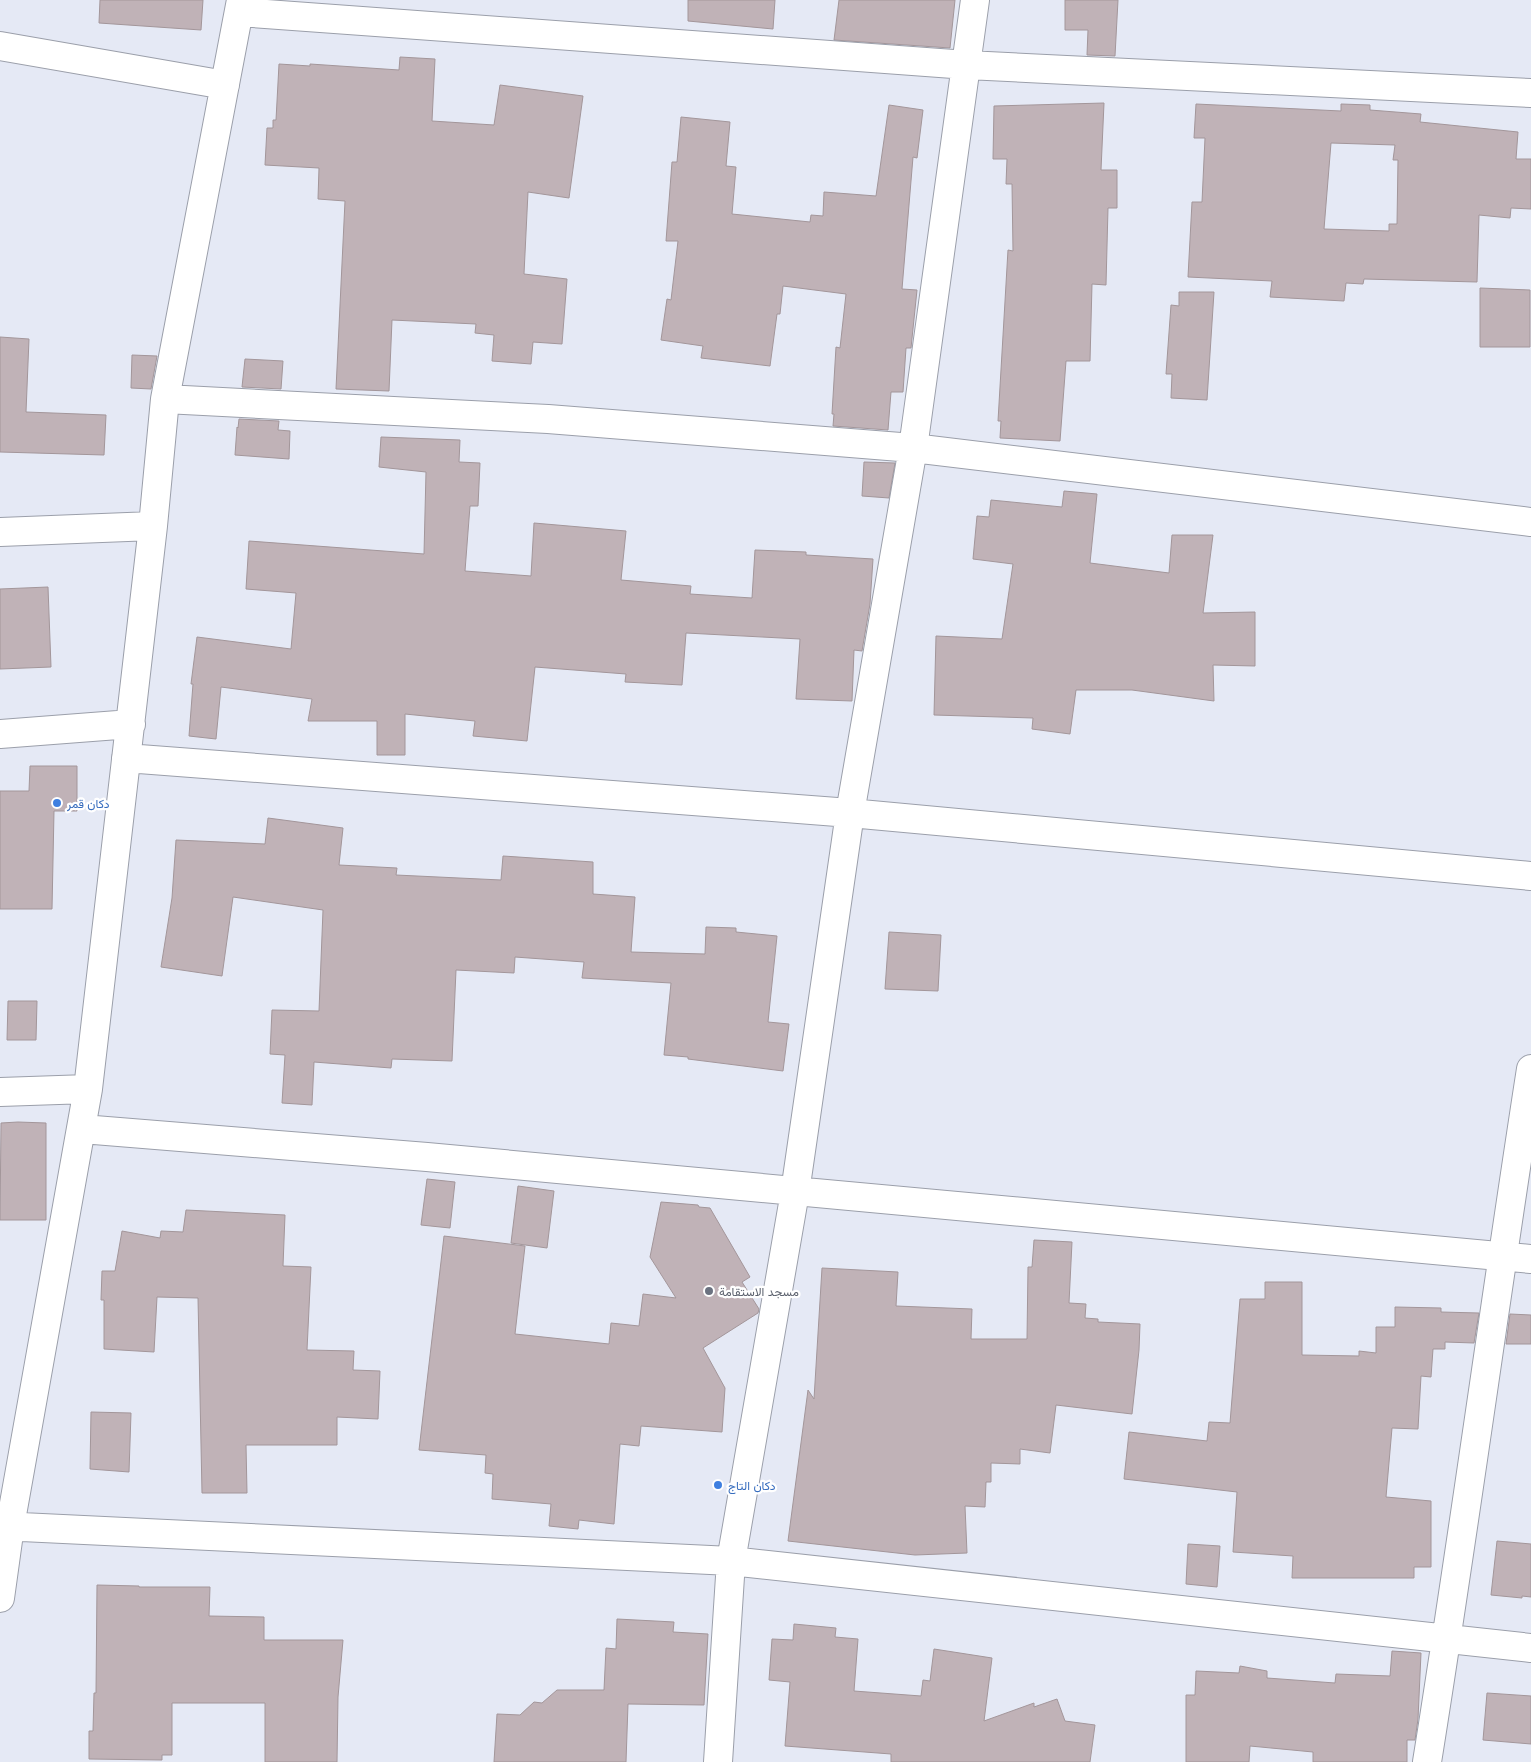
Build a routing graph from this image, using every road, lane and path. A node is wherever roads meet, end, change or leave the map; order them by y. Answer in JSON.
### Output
{"nodes":[{"id":1,"x":975,"y":0,"type":"edge"},
{"id":2,"x":240,"y":6,"type":"edge"},
{"id":3,"x":0,"y":46,"type":"edge"},
{"id":4,"x":967,"y":65,"type":"junction"},
{"id":5,"x":225,"y":85,"type":"junction"},
{"id":6,"x":1531,"y":93,"type":"edge"},
{"id":7,"x":165,"y":399,"type":"junction"},
{"id":8,"x":913,"y":448,"type":"junction"},
{"id":9,"x":1531,"y":522,"type":"edge"},
{"id":10,"x":153,"y":526,"type":"junction"},
{"id":11,"x":0,"y":532,"type":"edge"},
{"id":12,"x":131,"y":724,"type":"junction"},
{"id":13,"x":0,"y":734,"type":"edge"},
{"id":14,"x":126,"y":758,"type":"junction"},
{"id":15,"x":850,"y":813,"type":"junction"},
{"id":16,"x":1531,"y":876,"type":"edge"},
{"id":17,"x":1531,"y":1070,"type":"edge"},
{"id":18,"x":88,"y":1089,"type":"junction"},
{"id":19,"x":0,"y":1092,"type":"edge"},
{"id":20,"x":82,"y":1129,"type":"junction"},
{"id":21,"x":794,"y":1192,"type":"junction"},
{"id":22,"x":1502,"y":1256,"type":"junction"},
{"id":23,"x":1531,"y":1259,"type":"edge"},
{"id":24,"x":5,"y":1526,"type":"edge"},
{"id":25,"x":731,"y":1561,"type":"junction"},
{"id":26,"x":0,"y":1598,"type":"edge"},
{"id":27,"x":1447,"y":1640,"type":"junction"},
{"id":28,"x":1531,"y":1648,"type":"edge"},
{"id":29,"x":718,"y":1762,"type":"edge"},
{"id":30,"x":1427,"y":1762,"type":"edge"}],
"edges":[{"from":1,"to":4,"type":"street"},
{"from":2,"to":4,"type":"street"},
{"from":2,"to":5,"type":"street"},
{"from":3,"to":5,"type":"street"},
{"from":4,"to":6,"type":"street"},
{"from":4,"to":8,"type":"street"},
{"from":5,"to":7,"type":"street"},
{"from":7,"to":8,"type":"street"},
{"from":7,"to":10,"type":"street"},
{"from":8,"to":9,"type":"street"},
{"from":8,"to":15,"type":"street"},
{"from":10,"to":11,"type":"street"},
{"from":10,"to":12,"type":"street"},
{"from":12,"to":13,"type":"street"},
{"from":12,"to":14,"type":"street"},
{"from":14,"to":15,"type":"street"},
{"from":14,"to":18,"type":"street"},
{"from":15,"to":16,"type":"street"},
{"from":15,"to":21,"type":"street"},
{"from":17,"to":22,"type":"street"},
{"from":18,"to":19,"type":"street"},
{"from":18,"to":20,"type":"street"},
{"from":20,"to":21,"type":"street"},
{"from":20,"to":24,"type":"street"},
{"from":21,"to":22,"type":"street"},
{"from":21,"to":25,"type":"street"},
{"from":22,"to":23,"type":"street"},
{"from":22,"to":27,"type":"street"},
{"from":24,"to":25,"type":"street"},
{"from":24,"to":26,"type":"street"},
{"from":25,"to":27,"type":"street"},
{"from":25,"to":29,"type":"street"},
{"from":27,"to":28,"type":"street"},
{"from":27,"to":30,"type":"street"}]}
